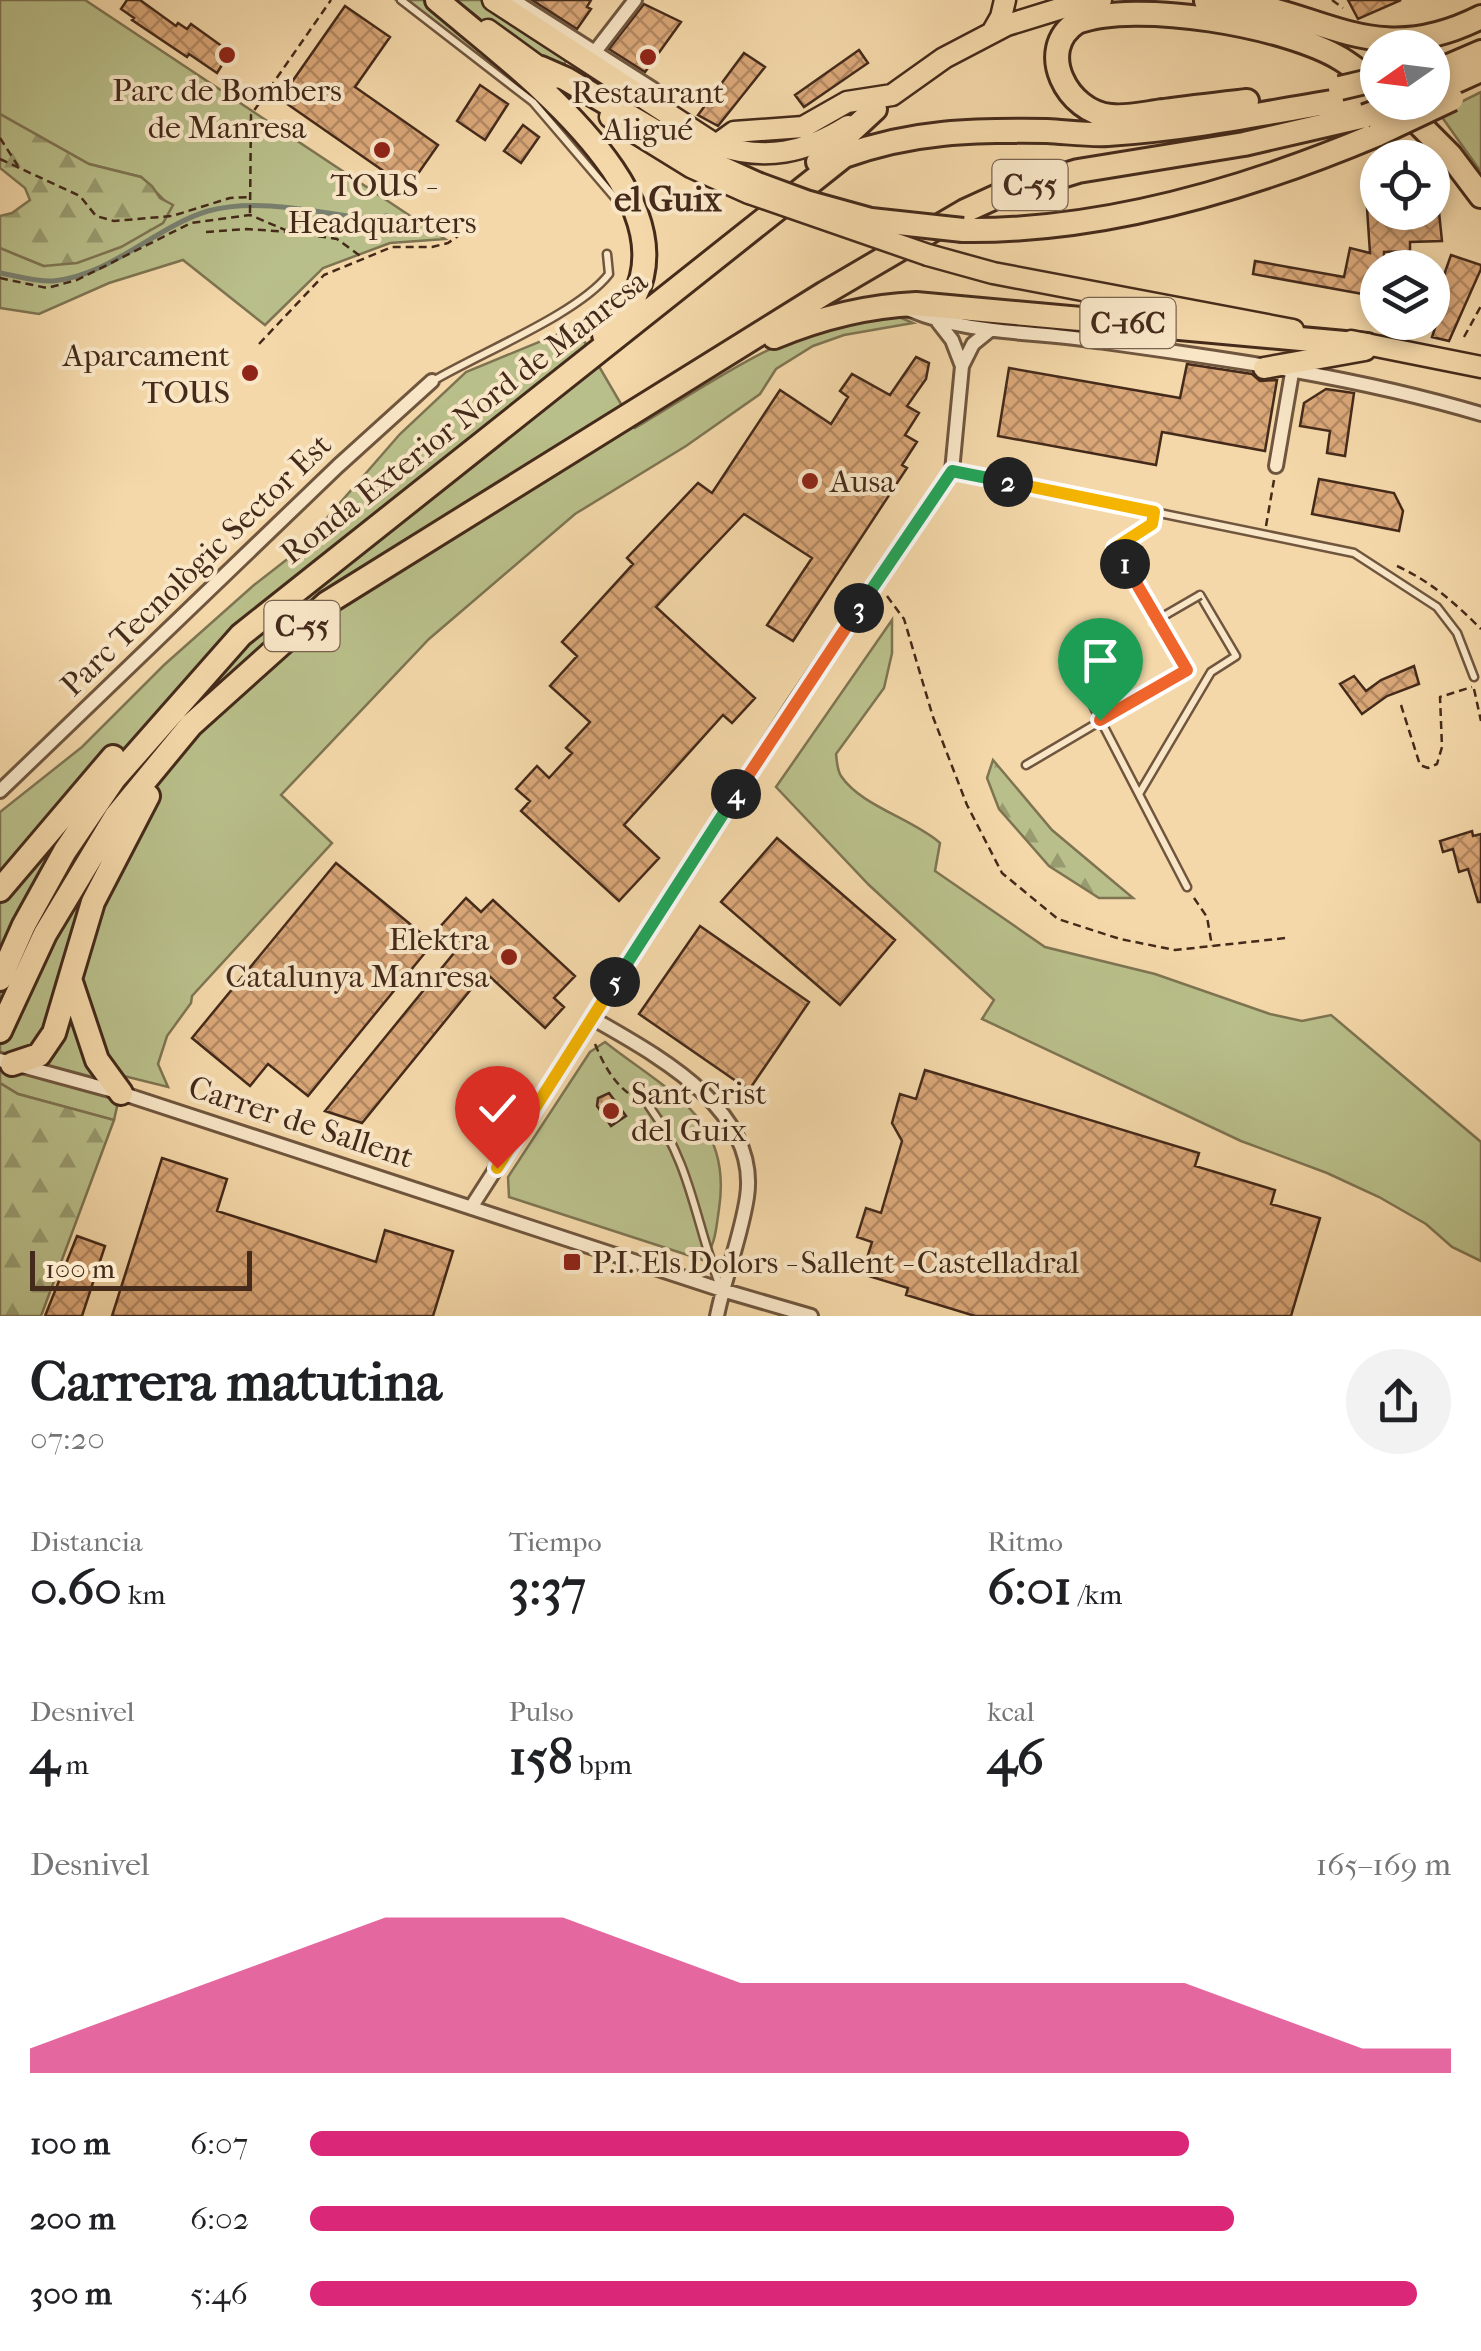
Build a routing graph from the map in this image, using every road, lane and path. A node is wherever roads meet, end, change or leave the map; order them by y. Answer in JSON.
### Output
{"nodes":[{"id":1,"x":401,"y":0,"type":"edge"},
{"id":2,"x":439,"y":0,"type":"edge"},
{"id":3,"x":493,"y":0,"type":"edge"},
{"id":4,"x":513,"y":0,"type":"edge"},
{"id":5,"x":635,"y":0,"type":"edge"},
{"id":6,"x":1005,"y":0,"type":"edge"},
{"id":7,"x":1098,"y":0,"type":"edge"},
{"id":8,"x":1203,"y":0,"type":"edge"},
{"id":9,"x":1332,"y":0,"type":"edge"},
{"id":10,"x":328,"y":2,"type":"edge"},
{"id":11,"x":1343,"y":8,"type":"dead end"},
{"id":12,"x":1481,"y":17,"type":"edge"},
{"id":13,"x":993,"y":31,"type":"junction"},
{"id":14,"x":1481,"y":49,"type":"edge"},
{"id":15,"x":594,"y":53,"type":"junction"},
{"id":16,"x":541,"y":68,"type":"joint"},
{"id":17,"x":1360,"y":69,"type":"edge"},
{"id":18,"x":1481,"y":70,"type":"edge"},
{"id":19,"x":1360,"y":71,"type":"edge"},
{"id":20,"x":1450,"y":71,"type":"edge"},
{"id":21,"x":1450,"y":76,"type":"edge"},
{"id":22,"x":1450,"y":80,"type":"edge"},
{"id":23,"x":1481,"y":83,"type":"edge"},
{"id":24,"x":652,"y":89,"type":"dead end"},
{"id":25,"x":884,"y":102,"type":"junction"},
{"id":26,"x":1360,"y":106,"type":"edge"},
{"id":27,"x":1358,"y":109,"type":"junction"},
{"id":28,"x":1417,"y":120,"type":"edge"},
{"id":29,"x":1431,"y":120,"type":"edge"},
{"id":30,"x":0,"y":138,"type":"edge"},
{"id":31,"x":716,"y":145,"type":"junction"},
{"id":32,"x":0,"y":159,"type":"edge"},
{"id":33,"x":19,"y":167,"type":"junction"},
{"id":34,"x":1481,"y":181,"type":"edge"},
{"id":35,"x":753,"y":188,"type":"junction"},
{"id":36,"x":1481,"y":196,"type":"edge"},
{"id":37,"x":250,"y":199,"type":"junction"},
{"id":38,"x":250,"y":214,"type":"junction"},
{"id":39,"x":474,"y":225,"type":"dead end"},
{"id":40,"x":640,"y":225,"type":"junction"},
{"id":41,"x":206,"y":232,"type":"dead end"},
{"id":42,"x":290,"y":232,"type":"junction"},
{"id":43,"x":728,"y":246,"type":"junction"},
{"id":44,"x":607,"y":254,"type":"dead end"},
{"id":45,"x":363,"y":258,"type":"junction"},
{"id":46,"x":0,"y":278,"type":"edge"},
{"id":47,"x":889,"y":306,"type":"junction"},
{"id":48,"x":1480,"y":308,"type":"edge"},
{"id":49,"x":938,"y":322,"type":"junction"},
{"id":50,"x":989,"y":331,"type":"junction"},
{"id":51,"x":1464,"y":337,"type":"dead end"},
{"id":52,"x":259,"y":344,"type":"dead end"},
{"id":53,"x":1374,"y":346,"type":"junction"},
{"id":54,"x":734,"y":353,"type":"junction"},
{"id":55,"x":962,"y":366,"type":"junction"},
{"id":56,"x":1481,"y":367,"type":"edge"},
{"id":57,"x":1264,"y":368,"type":"junction"},
{"id":58,"x":1292,"y":373,"type":"junction"},
{"id":59,"x":432,"y":382,"type":"joint"},
{"id":60,"x":1481,"y":414,"type":"edge"},
{"id":61,"x":507,"y":426,"type":"junction"},
{"id":62,"x":1276,"y":466,"type":"joint"},
{"id":63,"x":952,"y":471,"type":"junction"},
{"id":64,"x":1149,"y":511,"type":"junction"},
{"id":65,"x":1266,"y":532,"type":"junction"},
{"id":66,"x":874,"y":586,"type":"junction"},
{"id":67,"x":1150,"y":624,"type":"dead end"},
{"id":68,"x":241,"y":635,"type":"junction"},
{"id":69,"x":1474,"y":677,"type":"joint"},
{"id":70,"x":1473,"y":687,"type":"junction"},
{"id":71,"x":1089,"y":698,"type":"dead end"},
{"id":72,"x":1401,"y":705,"type":"dead end"},
{"id":73,"x":1100,"y":720,"type":"junction"},
{"id":74,"x":1481,"y":721,"type":"edge"},
{"id":75,"x":191,"y":725,"type":"junction"},
{"id":76,"x":1026,"y":765,"type":"dead end"},
{"id":77,"x":0,"y":790,"type":"edge"},
{"id":78,"x":1139,"y":794,"type":"junction"},
{"id":79,"x":1187,"y":887,"type":"joint"},
{"id":80,"x":0,"y":890,"type":"edge"},
{"id":81,"x":1286,"y":938,"type":"dead end"},
{"id":82,"x":1213,"y":947,"type":"junction"},
{"id":83,"x":0,"y":979,"type":"edge"},
{"id":84,"x":70,"y":979,"type":"junction"},
{"id":85,"x":592,"y":1018,"type":"junction"},
{"id":86,"x":0,"y":1031,"type":"edge"},
{"id":87,"x":594,"y":1042,"type":"dead end"},
{"id":88,"x":6,"y":1062,"type":"edge"},
{"id":89,"x":121,"y":1093,"type":"junction"},
{"id":90,"x":649,"y":1106,"type":"joint"},
{"id":91,"x":472,"y":1206,"type":"junction"},
{"id":92,"x":722,"y":1290,"type":"junction"},
{"id":93,"x":717,"y":1316,"type":"edge"},
{"id":94,"x":811,"y":1316,"type":"edge"}],
"edges":[{"from":1,"to":40,"type":"lane"},
{"from":2,"to":16,"type":"main road"},
{"from":2,"to":40,"type":"highway"},
{"from":3,"to":31,"type":"main road"},
{"from":4,"to":15,"type":"street"},
{"from":5,"to":15,"type":"street"},
{"from":6,"to":13,"type":"main road"},
{"from":7,"to":13,"type":"main road"},
{"from":8,"to":12,"type":"highway"},
{"from":8,"to":17,"type":"main road"},
{"from":9,"to":11,"type":"path"},
{"from":10,"to":37,"type":"path"},
{"from":13,"to":25,"type":"main road"},
{"from":14,"to":20,"type":"highway"},
{"from":15,"to":24,"type":"street"},
{"from":16,"to":35,"type":"highway"},
{"from":18,"to":21,"type":"highway"},
{"from":19,"to":27,"type":"highway"},
{"from":22,"to":23,"type":"highway"},
{"from":25,"to":31,"type":"main road"},
{"from":25,"to":31,"type":"main road"},
{"from":25,"to":43,"type":"highway"},
{"from":26,"to":27,"type":"highway","bridge":true},
{"from":27,"to":35,"type":"highway","bridge":true},
{"from":27,"to":43,"type":"highway","number":"C-55"},
{"from":27,"to":54,"type":"highway","number":"C-55"},
{"from":28,"to":36,"type":"highway"},
{"from":29,"to":34,"type":"main road"},
{"from":30,"to":33,"type":"path"},
{"from":32,"to":33,"type":"path"},
{"from":33,"to":37,"type":"path"},
{"from":35,"to":53,"type":"main road","number":"C-16C","bridge":true},
{"from":37,"to":38,"type":"path"},
{"from":38,"to":42,"type":"path"},
{"from":38,"to":46,"type":"path"},
{"from":39,"to":45,"type":"path"},
{"from":40,"to":61,"type":"highway"},
{"from":41,"to":42,"type":"path"},
{"from":42,"to":45,"type":"path"},
{"from":43,"to":61,"type":"highway","name":"Ronda Exterior Nord de Manresa","number":"C-55"},
{"from":44,"to":59,"type":"lane"},
{"from":45,"to":52,"type":"path"},
{"from":47,"to":49,"type":"street"},
{"from":47,"to":53,"type":"highway","number":"C-16C"},
{"from":47,"to":54,"type":"highway","number":"C-16C"},
{"from":48,"to":51,"type":"path"},
{"from":49,"to":50,"type":"street"},
{"from":49,"to":55,"type":"street"},
{"from":50,"to":55,"type":"street"},
{"from":50,"to":57,"type":"street"},
{"from":53,"to":56,"type":"main road","number":"C-16C"},
{"from":53,"to":57,"type":"main road"},
{"from":54,"to":75,"type":"highway","name":"Ronda Exterior Nord de Manresa","number":"C-55"},
{"from":55,"to":63,"type":"street"},
{"from":57,"to":58,"type":"street"},
{"from":58,"to":60,"type":"street"},
{"from":58,"to":62,"type":"street"},
{"from":59,"to":77,"type":"street","name":"Parc Tecnològic Sector Est"},
{"from":61,"to":68,"type":"highway","name":"Ronda Exterior Nord de Manresa","number":"C-55"},
{"from":62,"to":65,"type":"path"},
{"from":63,"to":64,"type":"street"},
{"from":63,"to":66,"type":"street"},
{"from":64,"to":65,"type":"lane"},
{"from":64,"to":73,"type":"lane"},
{"from":65,"to":69,"type":"lane"},
{"from":66,"to":82,"type":"path"},
{"from":66,"to":85,"type":"street"},
{"from":67,"to":78,"type":"lane","bridge":true},
{"from":68,"to":80,"type":"highway"},
{"from":68,"to":83,"type":"highway","name":"Ronda Exterior Nord de Manresa","number":"C-55"},
{"from":69,"to":70,"type":"path"},
{"from":70,"to":72,"type":"path"},
{"from":70,"to":74,"type":"path"},
{"from":71,"to":73,"type":"lane"},
{"from":73,"to":76,"type":"lane"},
{"from":73,"to":78,"type":"lane"},
{"from":75,"to":84,"type":"highway"},
{"from":75,"to":86,"type":"highway","name":"Ronda Exterior Nord de Manresa","number":"C-55"},
{"from":78,"to":79,"type":"lane"},
{"from":79,"to":82,"type":"path"},
{"from":81,"to":82,"type":"path"},
{"from":84,"to":88,"type":"highway"},
{"from":84,"to":89,"type":"highway"},
{"from":85,"to":91,"type":"street"},
{"from":85,"to":92,"type":"street"},
{"from":87,"to":90,"type":"path"},
{"from":88,"to":89,"type":"street","name":"Carrer de Sallent"},
{"from":89,"to":91,"type":"street","name":"Carrer de Sallent"},
{"from":90,"to":92,"type":"lane"},
{"from":91,"to":92,"type":"street","name":"Carrer de Sallent"},
{"from":92,"to":93,"type":"street"},
{"from":92,"to":94,"type":"street","name":"Carrer de Sallent"}]}
